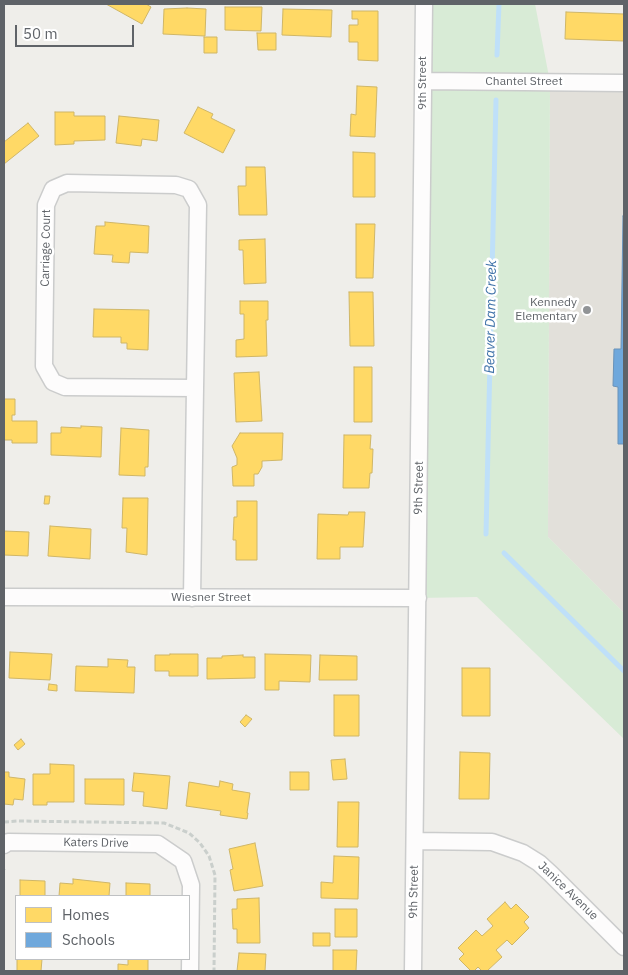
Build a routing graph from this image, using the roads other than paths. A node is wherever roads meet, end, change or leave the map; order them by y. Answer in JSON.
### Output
{"nodes":[{"id":1,"x":424,"y":4,"type":"edge"},
{"id":2,"x":423,"y":81,"type":"junction"},
{"id":3,"x":624,"y":83,"type":"edge"},
{"id":4,"x":195,"y":388,"type":"junction"},
{"id":5,"x":4,"y":597,"type":"edge"},
{"id":6,"x":192,"y":598,"type":"junction"},
{"id":7,"x":418,"y":598,"type":"junction"},
{"id":8,"x":415,"y":840,"type":"junction"},
{"id":9,"x":4,"y":845,"type":"edge"},
{"id":10,"x":624,"y":947,"type":"edge"},
{"id":11,"x":190,"y":971,"type":"edge"},
{"id":12,"x":413,"y":971,"type":"edge"}],
"edges":[{"from":1,"to":2,"type":"street","name":"9th Street"},
{"from":2,"to":3,"type":"street","name":"Chantel Street"},
{"from":2,"to":7,"type":"street","name":"9th Street"},
{"from":4,"to":4,"type":"street","name":"Carriage Court"},
{"from":4,"to":6,"type":"street","name":"Carriage Court"},
{"from":5,"to":6,"type":"street","name":"Wiesner Street"},
{"from":6,"to":7,"type":"street","name":"Wiesner Street"},
{"from":7,"to":8,"type":"street","name":"9th Street"},
{"from":8,"to":10,"type":"street","name":"Janice Avenue"},
{"from":8,"to":12,"type":"street","name":"9th Street"},
{"from":9,"to":11,"type":"street","name":"Katers Drive"}]}
